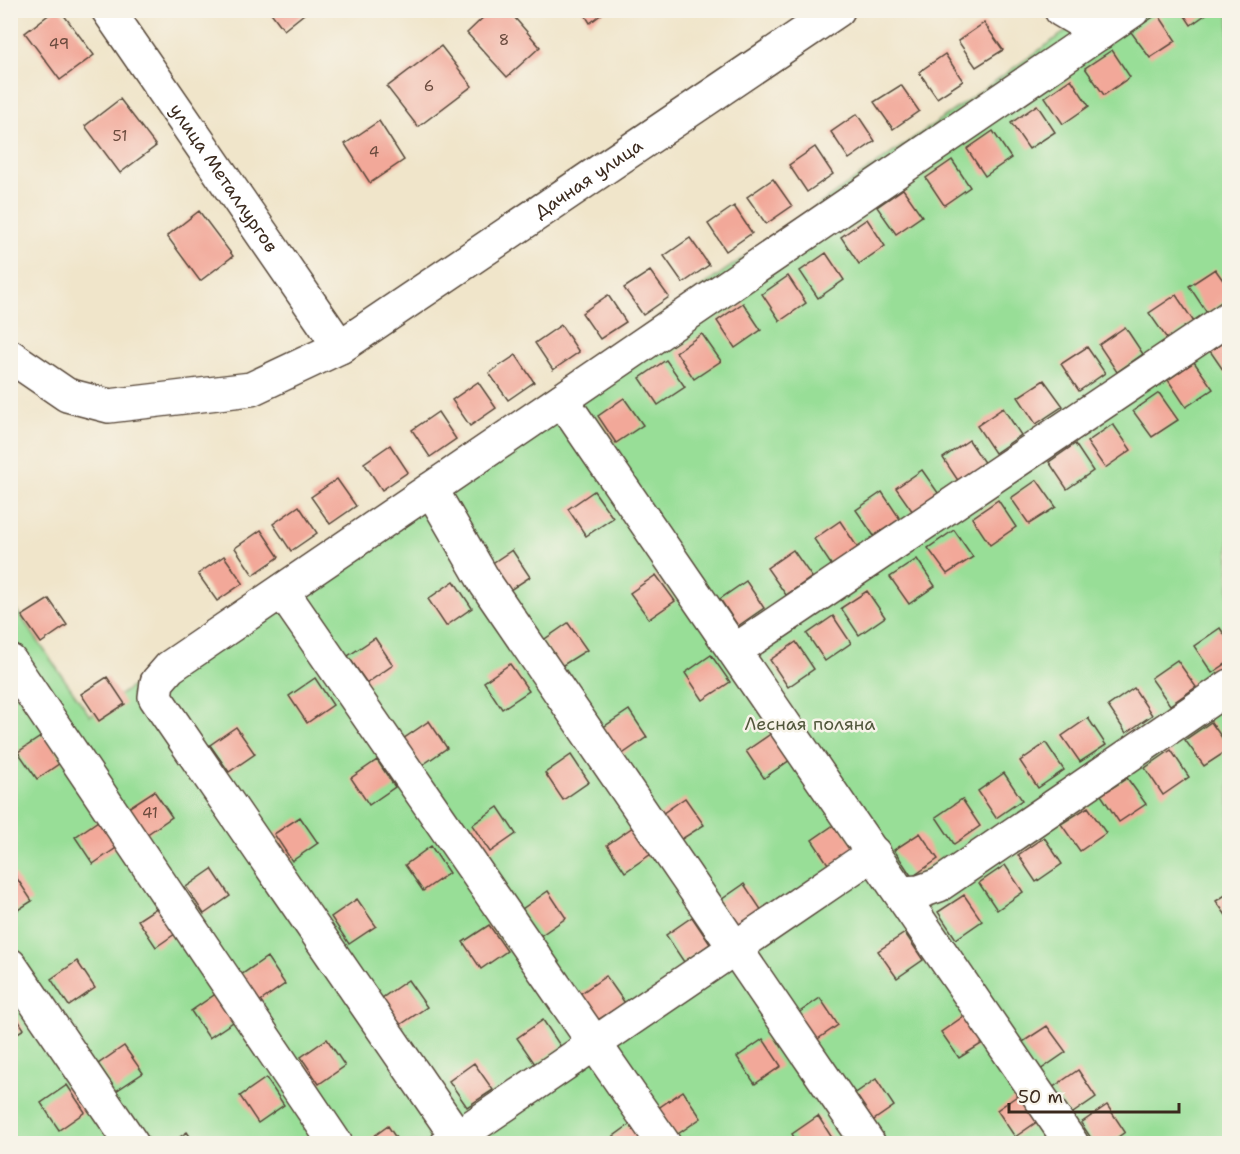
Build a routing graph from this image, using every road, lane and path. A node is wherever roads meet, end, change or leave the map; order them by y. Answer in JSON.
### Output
{"nodes":[{"id":1,"x":108,"y":10,"type":"edge"},
{"id":2,"x":838,"y":10,"type":"edge"},
{"id":3,"x":1061,"y":10,"type":"edge"},
{"id":4,"x":1133,"y":10,"type":"edge"},
{"id":5,"x":1100,"y":33,"type":"junction"},
{"id":6,"x":1230,"y":317,"type":"edge"},
{"id":7,"x":340,"y":347,"type":"junction"},
{"id":8,"x":10,"y":356,"type":"edge"},
{"id":9,"x":562,"y":400,"type":"junction"},
{"id":10,"x":431,"y":489,"type":"junction"},
{"id":11,"x":282,"y":591,"type":"junction"},
{"id":12,"x":736,"y":650,"type":"junction"},
{"id":13,"x":10,"y":661,"type":"edge"},
{"id":14,"x":1230,"y":686,"type":"edge"},
{"id":15,"x":874,"y":853,"type":"junction"},
{"id":16,"x":900,"y":893,"type":"junction"},
{"id":17,"x":734,"y":948,"type":"junction"},
{"id":18,"x":10,"y":966,"type":"edge"},
{"id":19,"x":595,"y":1043,"type":"junction"},
{"id":20,"x":455,"y":1141,"type":"edge"},
{"id":21,"x":132,"y":1143,"type":"edge"},
{"id":22,"x":336,"y":1143,"type":"edge"},
{"id":23,"x":664,"y":1143,"type":"edge"},
{"id":24,"x":869,"y":1143,"type":"edge"},
{"id":25,"x":1072,"y":1143,"type":"edge"}],
"edges":[{"from":1,"to":7,"type":"street","name":"улица Металлургов"},
{"from":2,"to":7,"type":"street","name":"Дачная улица"},
{"from":3,"to":5,"type":"street"},
{"from":4,"to":5,"type":"street"},
{"from":5,"to":9,"type":"street"},
{"from":6,"to":12,"type":"street"},
{"from":7,"to":8,"type":"street","name":"Дачная улица"},
{"from":9,"to":10,"type":"street"},
{"from":9,"to":12,"type":"street"},
{"from":10,"to":11,"type":"street"},
{"from":10,"to":17,"type":"street"},
{"from":11,"to":19,"type":"street"},
{"from":11,"to":20,"type":"street"},
{"from":12,"to":15,"type":"street"},
{"from":13,"to":22,"type":"street"},
{"from":14,"to":16,"type":"street"},
{"from":15,"to":16,"type":"street"},
{"from":15,"to":17,"type":"street"},
{"from":16,"to":25,"type":"street"},
{"from":17,"to":19,"type":"street"},
{"from":17,"to":24,"type":"street"},
{"from":18,"to":21,"type":"street"},
{"from":19,"to":20,"type":"street"},
{"from":19,"to":23,"type":"street"}]}
